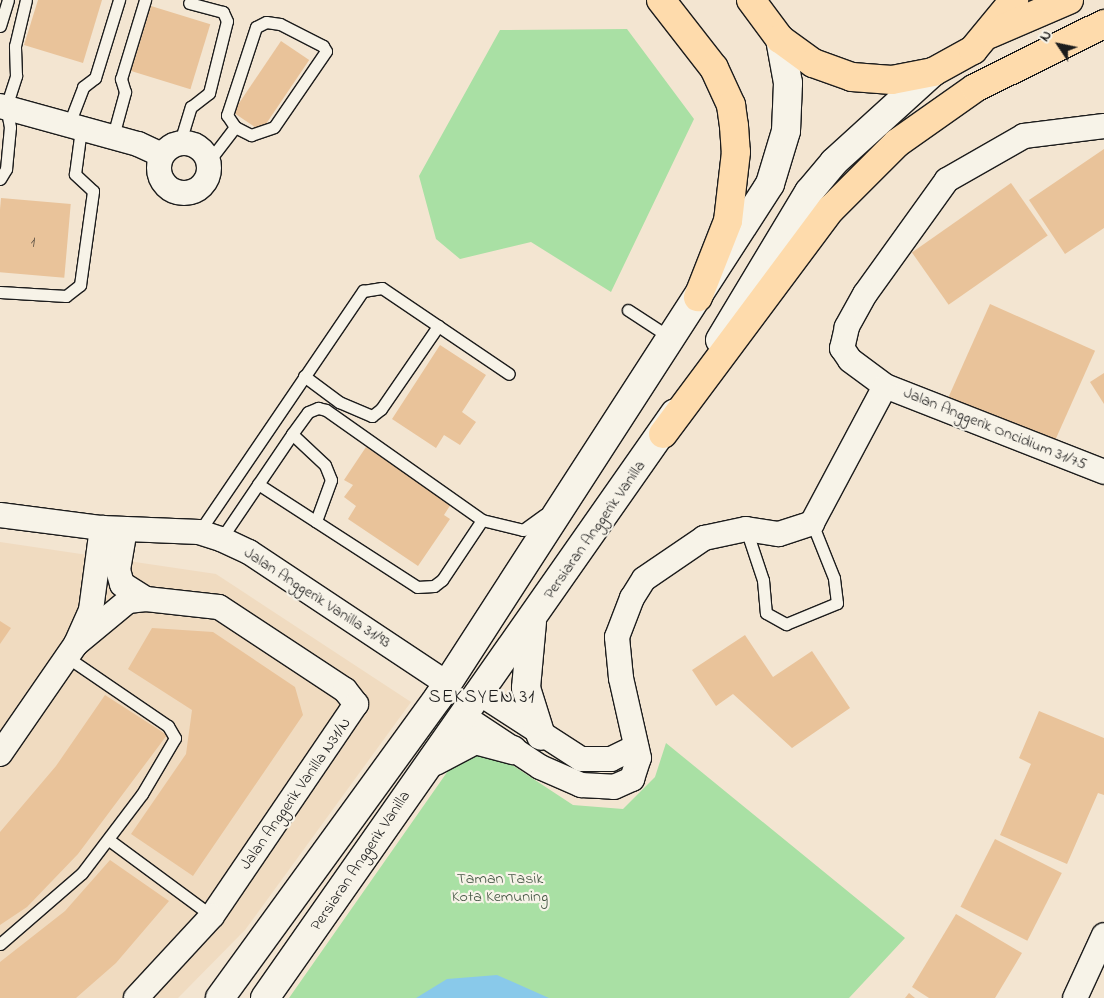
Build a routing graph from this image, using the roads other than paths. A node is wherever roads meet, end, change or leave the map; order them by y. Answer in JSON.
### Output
{"nodes":[{"id":1,"x":8,"y":0,"type":"edge"},
{"id":2,"x":26,"y":0,"type":"edge"},
{"id":3,"x":119,"y":0,"type":"edge"},
{"id":4,"x":145,"y":0,"type":"edge"},
{"id":5,"x":661,"y":0,"type":"edge"},
{"id":6,"x":751,"y":0,"type":"edge"},
{"id":7,"x":1014,"y":0,"type":"edge"},
{"id":8,"x":1069,"y":0,"type":"edge"},
{"id":9,"x":189,"y":3,"type":"dead end"},
{"id":10,"x":1104,"y":24,"type":"edge"},
{"id":11,"x":0,"y":26,"type":"edge"},
{"id":12,"x":990,"y":34,"type":"junction"},
{"id":13,"x":780,"y":39,"type":"junction"},
{"id":14,"x":933,"y":72,"type":"junction"},
{"id":15,"x":3,"y":107,"type":"edge"},
{"id":16,"x":75,"y":126,"type":"junction"},
{"id":17,"x":1104,"y":126,"type":"edge"},
{"id":18,"x":235,"y":127,"type":"junction"},
{"id":19,"x":113,"y":136,"type":"junction"},
{"id":20,"x":171,"y":149,"type":"junction"},
{"id":21,"x":209,"y":161,"type":"junction"},
{"id":22,"x":0,"y":179,"type":"edge"},
{"id":23,"x":0,"y":292,"type":"edge"},
{"id":24,"x":698,"y":297,"type":"junction"},
{"id":25,"x":628,"y":310,"type":"dead end"},
{"id":26,"x":438,"y":326,"type":"junction"},
{"id":27,"x":672,"y":339,"type":"junction"},
{"id":28,"x":509,"y":374,"type":"dead end"},
{"id":29,"x":304,"y":376,"type":"junction"},
{"id":30,"x":883,"y":391,"type":"junction"},
{"id":31,"x":292,"y":434,"type":"junction"},
{"id":32,"x":663,"y":434,"type":"junction"},
{"id":33,"x":594,"y":460,"type":"junction"},
{"id":34,"x":1104,"y":472,"type":"edge"},
{"id":35,"x":258,"y":484,"type":"junction"},
{"id":36,"x":0,"y":515,"type":"edge"},
{"id":37,"x":316,"y":520,"type":"junction"},
{"id":38,"x":482,"y":520,"type":"junction"},
{"id":39,"x":812,"y":522,"type":"junction"},
{"id":40,"x":113,"y":528,"type":"junction"},
{"id":41,"x":746,"y":529,"type":"junction"},
{"id":42,"x":199,"y":532,"type":"junction"},
{"id":43,"x":221,"y":539,"type":"junction"},
{"id":44,"x":146,"y":598,"type":"junction"},
{"id":45,"x":532,"y":620,"type":"junction"},
{"id":46,"x":72,"y":651,"type":"junction"},
{"id":47,"x":448,"y":684,"type":"junction"},
{"id":48,"x":484,"y":687,"type":"junction"},
{"id":49,"x":463,"y":716,"type":"junction"},
{"id":50,"x":541,"y":736,"type":"junction"},
{"id":51,"x":4,"y":739,"type":"edge"},
{"id":52,"x":636,"y":748,"type":"junction"},
{"id":53,"x":513,"y":750,"type":"junction"},
{"id":54,"x":425,"y":768,"type":"junction"},
{"id":55,"x":109,"y":840,"type":"junction"},
{"id":56,"x":212,"y":916,"type":"junction"},
{"id":57,"x":1104,"y":935,"type":"edge"},
{"id":58,"x":0,"y":944,"type":"edge"},
{"id":59,"x":136,"y":998,"type":"edge"},
{"id":60,"x":220,"y":998,"type":"edge"},
{"id":61,"x":265,"y":998,"type":"edge"},
{"id":62,"x":1075,"y":998,"type":"edge"}],
"edges":[{"from":1,"to":11,"type":"lane"},
{"from":2,"to":15,"type":"lane"},
{"from":3,"to":16,"type":"lane"},
{"from":4,"to":19,"type":"lane"},
{"from":5,"to":24,"type":"main road"},
{"from":6,"to":13,"type":"main road"},
{"from":7,"to":12,"type":"main road"},
{"from":8,"to":12,"type":"main road"},
{"from":9,"to":20,"type":"lane"},
{"from":10,"to":32,"type":"main road"},
{"from":12,"to":14,"type":"main road"},
{"from":13,"to":14,"type":"main road"},
{"from":13,"to":24,"type":"main road","name":"Persiaran Anggerik Vanilla"},
{"from":14,"to":32,"type":"main road","name":"Persiaran Anggerik Vanilla"},
{"from":15,"to":16,"type":"street"},
{"from":15,"to":22,"type":"lane"},
{"from":16,"to":19,"type":"street"},
{"from":16,"to":23,"type":"lane"},
{"from":17,"to":30,"type":"street","name":"Jalan Anggerik Oncidium 31/75"},
{"from":18,"to":18,"type":"lane"},
{"from":18,"to":21,"type":"lane"},
{"from":19,"to":20,"type":"street"},
{"from":20,"to":21,"type":"street"},
{"from":20,"to":21,"type":"street"},
{"from":24,"to":27,"type":"main road","name":"Persiaran Anggerik Vanilla"},
{"from":25,"to":27,"type":"lane"},
{"from":26,"to":28,"type":"lane"},
{"from":26,"to":29,"type":"lane"},
{"from":26,"to":29,"type":"lane"},
{"from":27,"to":33,"type":"main road","name":"Persiaran Anggerik Vanilla"},
{"from":29,"to":42,"type":"lane"},
{"from":30,"to":34,"type":"street","name":"Jalan Anggerik Oncidium 31/75"},
{"from":30,"to":39,"type":"street"},
{"from":31,"to":35,"type":"lane"},
{"from":31,"to":37,"type":"lane"},
{"from":31,"to":38,"type":"lane"},
{"from":32,"to":45,"type":"main road","name":"Persiaran Anggerik Vanilla"},
{"from":33,"to":38,"type":"lane"},
{"from":33,"to":47,"type":"main road","name":"Persiaran Anggerik Vanilla"},
{"from":35,"to":37,"type":"lane"},
{"from":35,"to":43,"type":"lane"},
{"from":36,"to":40,"type":"street","name":"Jalan Anggerik Vanilla 31/93"},
{"from":37,"to":38,"type":"lane"},
{"from":39,"to":41,"type":"street"},
{"from":39,"to":41,"type":"lane"},
{"from":40,"to":42,"type":"street","name":"Jalan Anggerik Vanilla 31/93"},
{"from":40,"to":44,"type":"street"},
{"from":40,"to":46,"type":"street"},
{"from":41,"to":52,"type":"street"},
{"from":42,"to":43,"type":"street","name":"Jalan Anggerik Vanilla 31/93"},
{"from":43,"to":47,"type":"street","name":"Jalan Anggerik Vanilla 31/93"},
{"from":44,"to":46,"type":"street"},
{"from":44,"to":56,"type":"street","name":"Jalan Anggerik Vanilla N31/N"},
{"from":45,"to":48,"type":"main road","name":"Persiaran Anggerik Vanilla"},
{"from":45,"to":50,"type":"main road"},
{"from":46,"to":51,"type":"street"},
{"from":46,"to":55,"type":"lane"},
{"from":47,"to":48,"type":"main road"},
{"from":47,"to":60,"type":"main road","name":"Persiaran Anggerik Vanilla"},
{"from":48,"to":49,"type":"main road","name":"Persiaran Anggerik Vanilla"},
{"from":48,"to":50,"type":"street"},
{"from":49,"to":53,"type":"street"},
{"from":49,"to":54,"type":"main road","name":"Persiaran Anggerik Vanilla"},
{"from":50,"to":52,"type":"street"},
{"from":52,"to":53,"type":"street"},
{"from":53,"to":54,"type":"main road"},
{"from":54,"to":61,"type":"main road","name":"Persiaran Anggerik Vanilla"},
{"from":55,"to":56,"type":"lane"},
{"from":55,"to":58,"type":"lane"},
{"from":56,"to":59,"type":"street","name":"Jalan Anggerik Vanilla N31/N"},
{"from":57,"to":62,"type":"street"}]}
